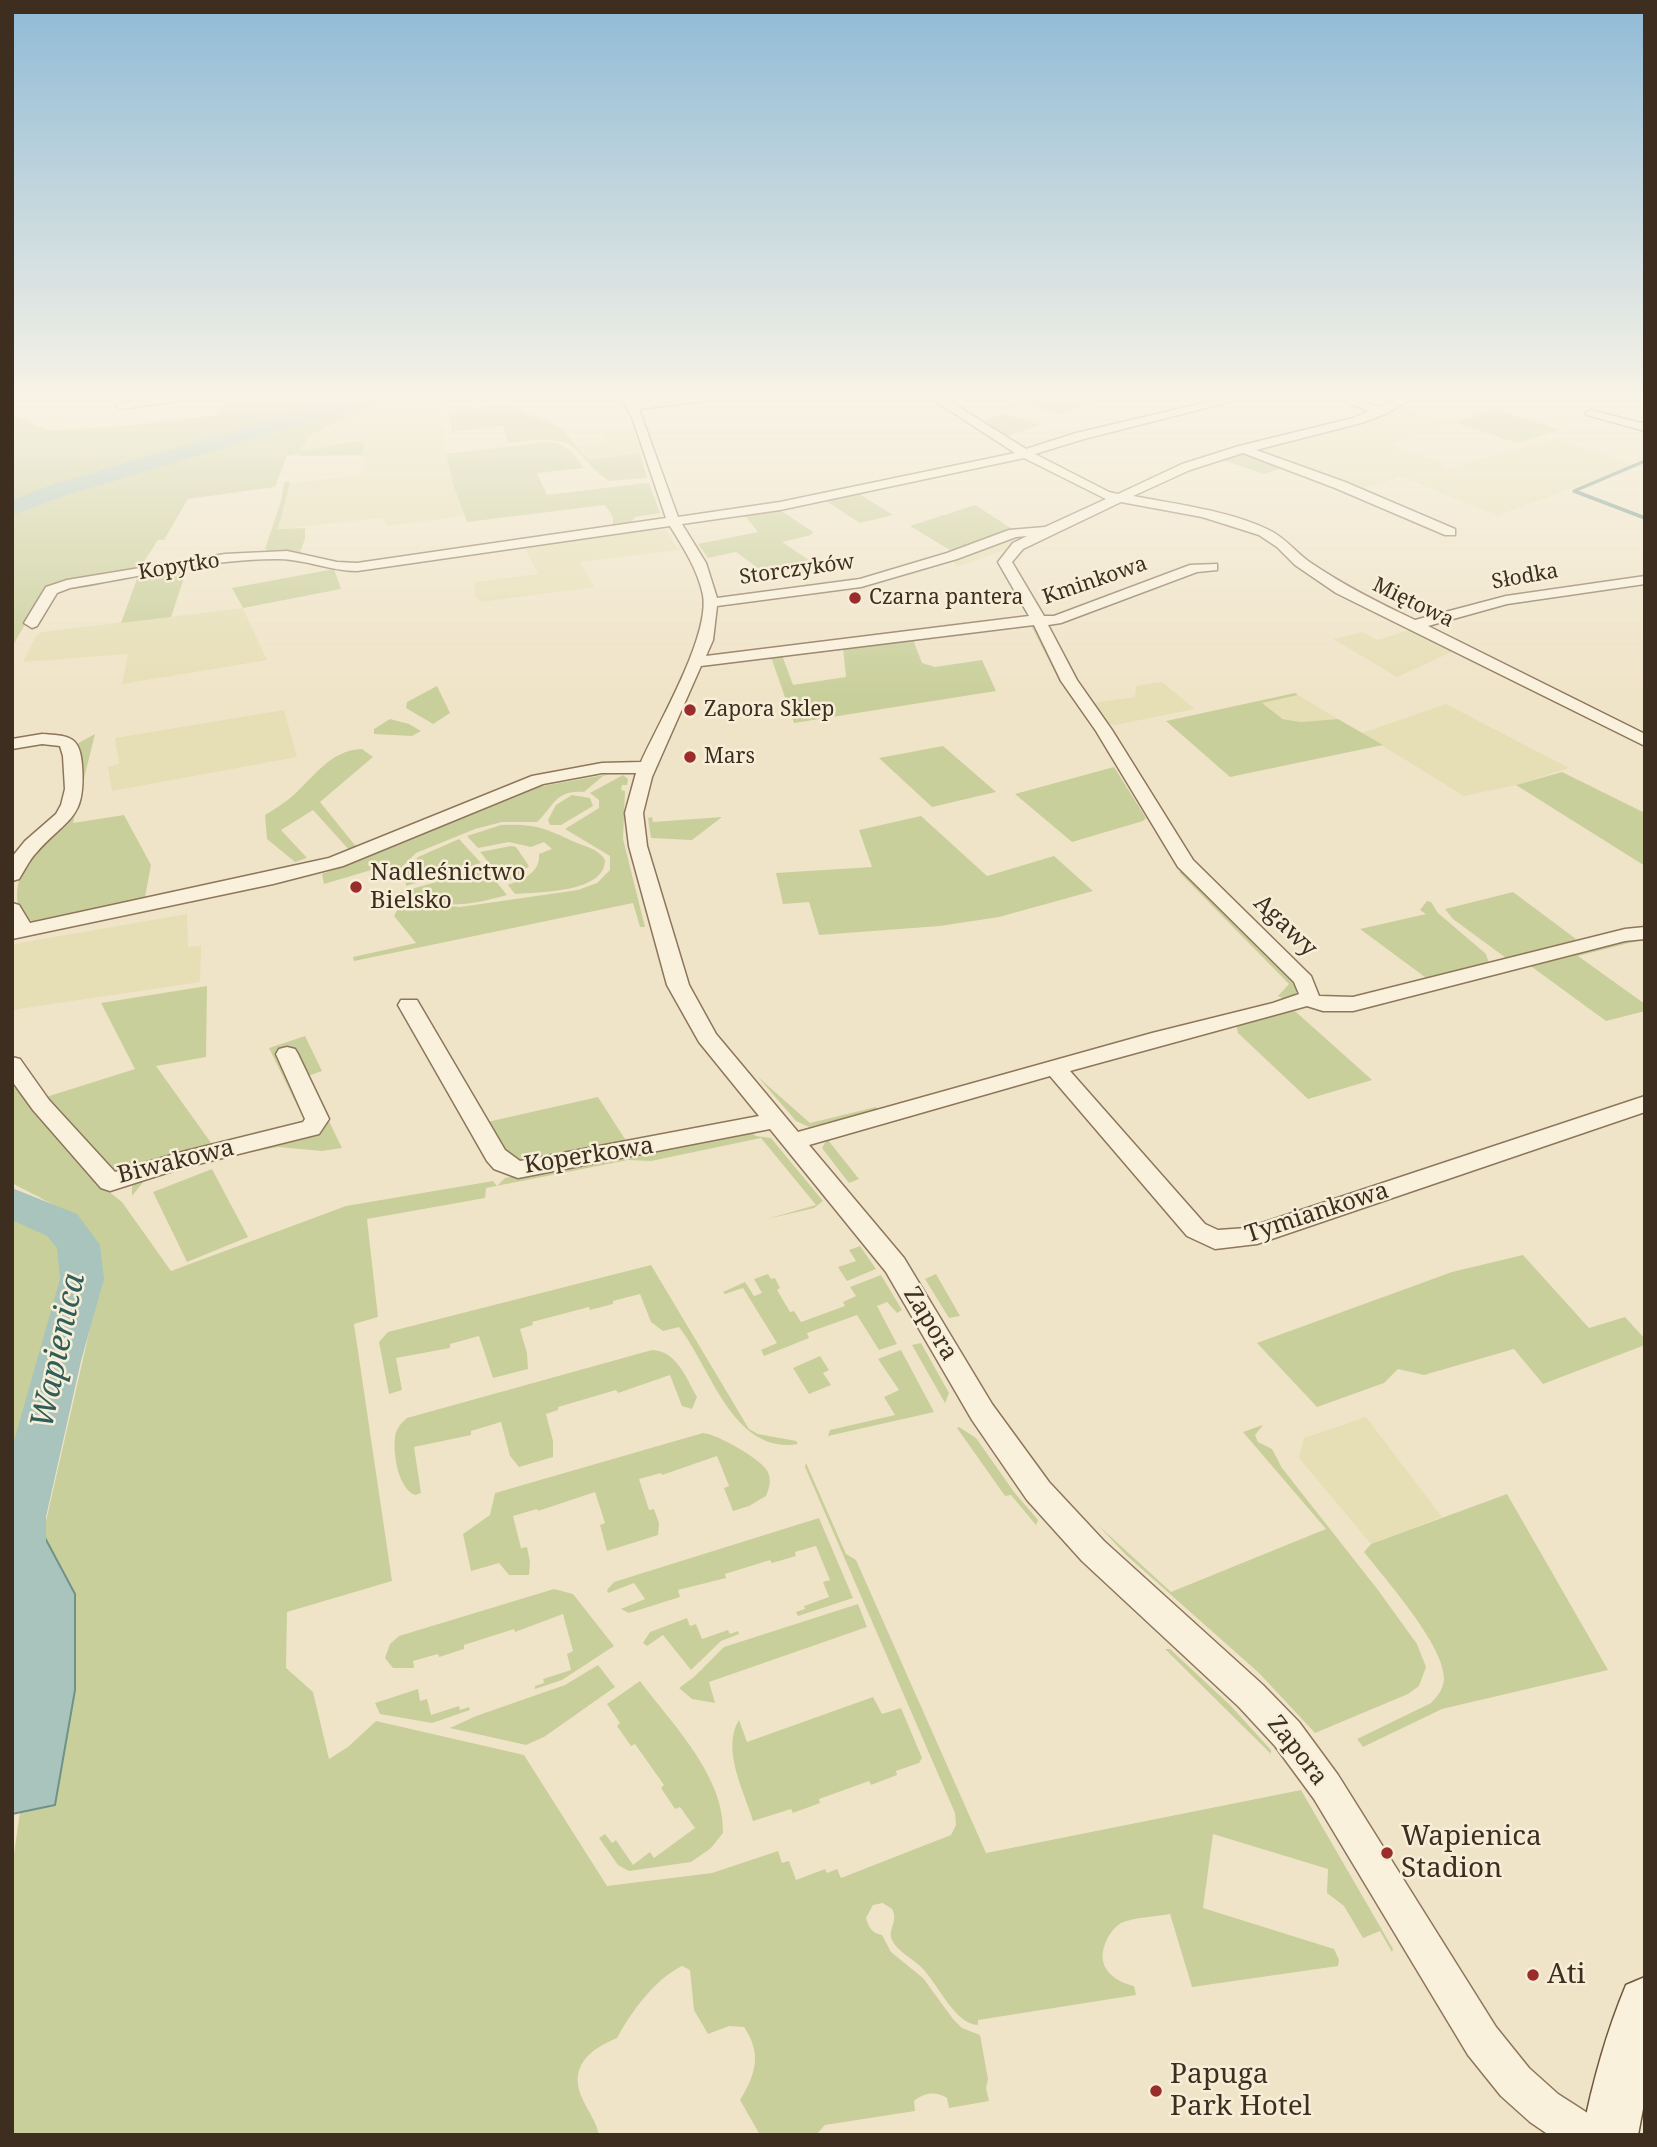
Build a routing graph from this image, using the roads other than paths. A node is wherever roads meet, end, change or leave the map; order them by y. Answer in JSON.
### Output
{"nodes":[{"id":1,"x":664,"y":495,"type":"edge"},
{"id":2,"x":831,"y":495,"type":"edge"},
{"id":3,"x":1109,"y":495,"type":"edge"},
{"id":4,"x":1125,"y":495,"type":"edge"},
{"id":5,"x":1152,"y":495,"type":"edge"},
{"id":6,"x":1364,"y":495,"type":"edge"},
{"id":7,"x":1119,"y":498,"type":"junction"},
{"id":8,"x":1167,"y":504,"type":"junction"},
{"id":9,"x":673,"y":520,"type":"junction"},
{"id":10,"x":1048,"y":531,"type":"junction"},
{"id":11,"x":1450,"y":532,"type":"dead end"},
{"id":12,"x":1212,"y":567,"type":"dead end"},
{"id":13,"x":1645,"y":580,"type":"edge"},
{"id":14,"x":710,"y":603,"type":"junction"},
{"id":15,"x":1040,"y":621,"type":"junction"},
{"id":16,"x":32,"y":622,"type":"dead end"},
{"id":17,"x":1414,"y":625,"type":"junction"},
{"id":18,"x":697,"y":662,"type":"junction"},
{"id":19,"x":1645,"y":740,"type":"edge"},
{"id":20,"x":12,"y":744,"type":"edge"},
{"id":21,"x":648,"y":766,"type":"junction"},
{"id":22,"x":12,"y":875,"type":"edge"},
{"id":23,"x":12,"y":909,"type":"edge"},
{"id":24,"x":18,"y":932,"type":"edge"},
{"id":25,"x":1645,"y":933,"type":"edge"},
{"id":26,"x":1306,"y":999,"type":"junction"},
{"id":27,"x":409,"y":1005,"type":"dead end"},
{"id":28,"x":287,"y":1054,"type":"dead end"},
{"id":29,"x":12,"y":1064,"type":"edge"},
{"id":30,"x":1054,"y":1067,"type":"junction"},
{"id":31,"x":1645,"y":1104,"type":"edge"},
{"id":32,"x":774,"y":1119,"type":"junction"},
{"id":33,"x":793,"y":1141,"type":"junction"},
{"id":34,"x":1645,"y":2004,"type":"edge"},
{"id":35,"x":1587,"y":2135,"type":"edge"},
{"id":36,"x":1611,"y":2135,"type":"edge"}],
"edges":[{"from":1,"to":9,"type":"street","name":"Zapora"},
{"from":2,"to":9,"type":"street","name":"Kopytko"},
{"from":3,"to":7,"type":"street","name":"Miętowa"},
{"from":4,"to":7,"type":"street","name":"Storczyków"},
{"from":5,"to":8,"type":"street","name":"Miętowa"},
{"from":6,"to":11,"type":"street"},
{"from":7,"to":8,"type":"street","name":"Miętowa"},
{"from":7,"to":10,"type":"street","name":"Storczyków"},
{"from":8,"to":17,"type":"street","name":"Miętowa"},
{"from":9,"to":14,"type":"street","name":"Zapora"},
{"from":9,"to":16,"type":"street","name":"Kopytko"},
{"from":10,"to":14,"type":"street","name":"Storczyków"},
{"from":10,"to":15,"type":"street","name":"Agawy"},
{"from":12,"to":15,"type":"street","name":"Kminkowa"},
{"from":13,"to":17,"type":"street","name":"Słodka"},
{"from":14,"to":18,"type":"street","name":"Zapora"},
{"from":15,"to":18,"type":"street","name":"Kminkowa"},
{"from":15,"to":26,"type":"street","name":"Agawy"},
{"from":17,"to":19,"type":"street","name":"Miętowa"},
{"from":18,"to":21,"type":"street","name":"Zapora"},
{"from":20,"to":22,"type":"street"},
{"from":21,"to":24,"type":"street"},
{"from":21,"to":32,"type":"street","name":"Zapora"},
{"from":23,"to":24,"type":"street"},
{"from":25,"to":26,"type":"street"},
{"from":26,"to":30,"type":"street","name":"Agawy"},
{"from":27,"to":32,"type":"street","name":"Koperkowa"},
{"from":28,"to":29,"type":"street","name":"Biwakowa"},
{"from":30,"to":31,"type":"street","name":"Tymiankowa"},
{"from":30,"to":33,"type":"street","name":"Agawy"},
{"from":32,"to":33,"type":"street","name":"Zapora"},
{"from":33,"to":35,"type":"street","name":"Zapora"},
{"from":34,"to":36,"type":"street"}]}
